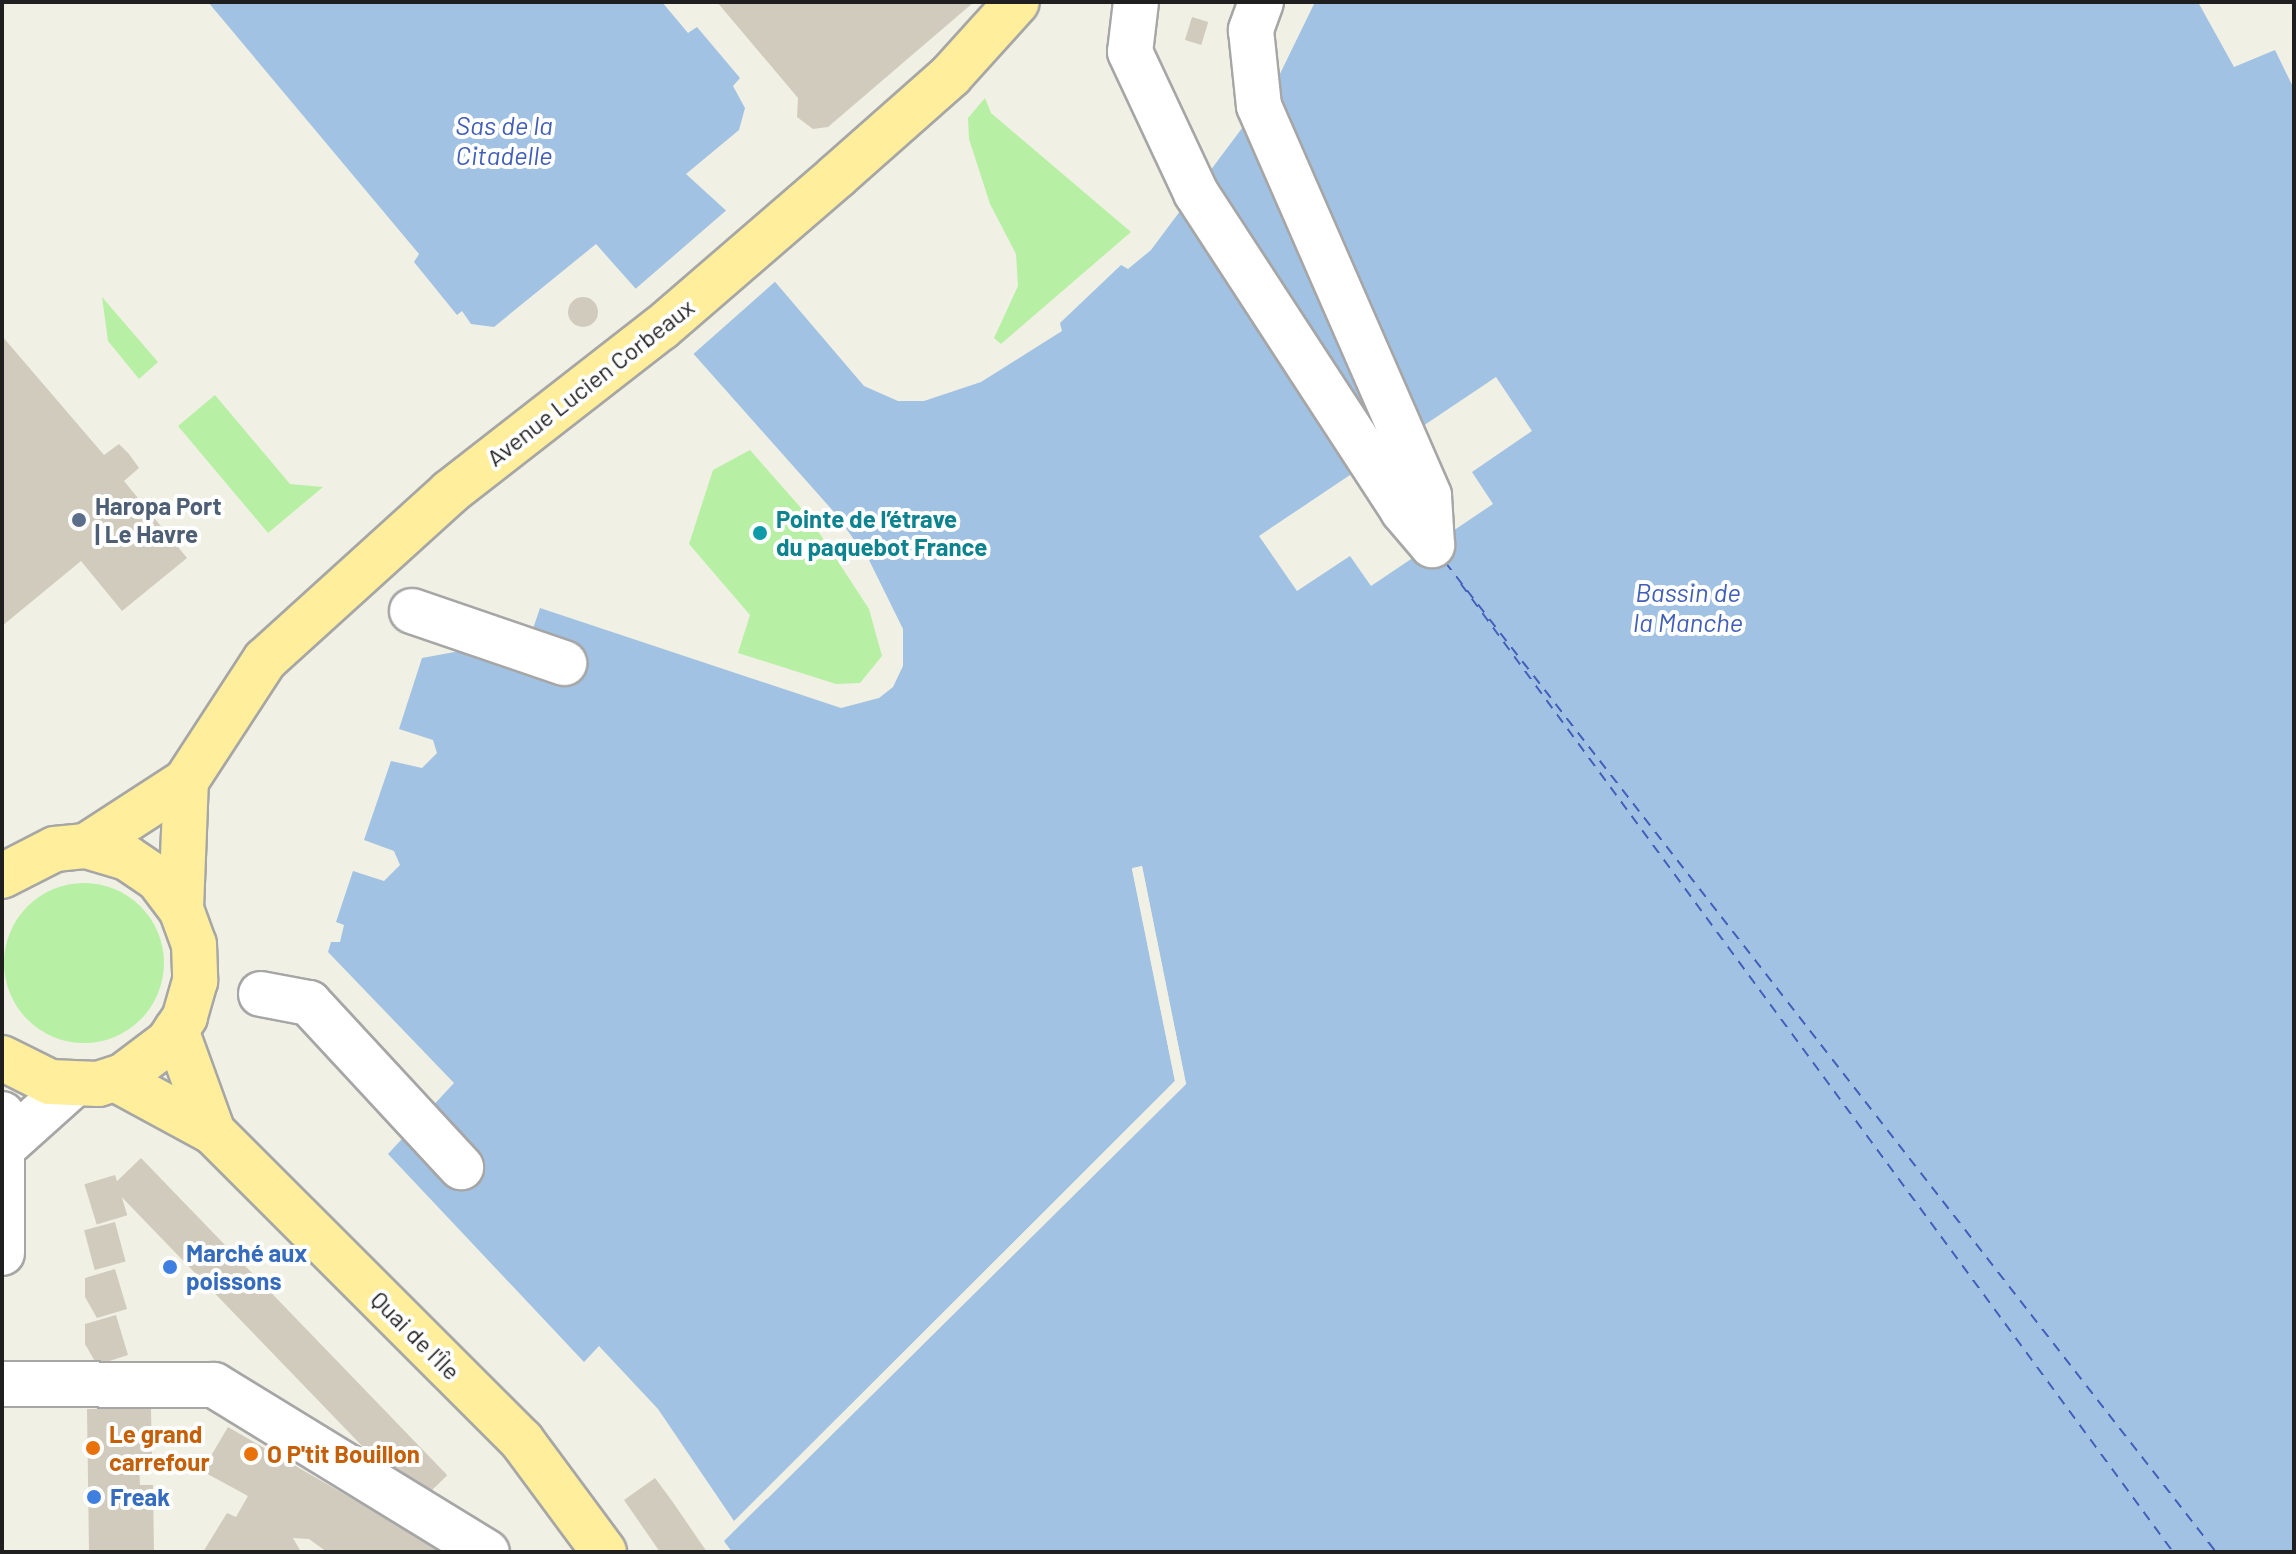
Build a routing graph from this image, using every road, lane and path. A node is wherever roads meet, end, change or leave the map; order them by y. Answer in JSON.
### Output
{"nodes":[{"id":1,"x":1017,"y":2,"type":"edge"},
{"id":2,"x":1136,"y":2,"type":"edge"},
{"id":3,"x":1261,"y":2,"type":"edge"},
{"id":4,"x":412,"y":611,"type":"dead end"},
{"id":5,"x":564,"y":663,"type":"dead end"},
{"id":6,"x":186,"y":781,"type":"junction"},
{"id":7,"x":86,"y":846,"type":"junction"},
{"id":8,"x":2,"y":876,"type":"edge"},
{"id":9,"x":181,"y":909,"type":"junction"},
{"id":10,"x":261,"y":994,"type":"dead end"},
{"id":11,"x":176,"y":1030,"type":"junction"},
{"id":12,"x":2,"y":1058,"type":"edge"},
{"id":13,"x":94,"y":1082,"type":"junction"},
{"id":14,"x":4,"y":1129,"type":"edge"},
{"id":15,"x":213,"y":1132,"type":"junction"},
{"id":16,"x":461,"y":1167,"type":"dead end"},
{"id":17,"x":2,"y":1253,"type":"edge"},
{"id":18,"x":2,"y":1384,"type":"edge"},
{"id":19,"x":487,"y":1552,"type":"edge"},
{"id":20,"x":604,"y":1552,"type":"edge"}],
"edges":[{"from":1,"to":6,"type":"main road","name":"Avenue Lucien Corbeaux"},
{"from":2,"to":3,"type":"street"},
{"from":4,"to":5,"type":"street"},
{"from":6,"to":7,"type":"main road","name":"Avenue Lucien Corbeaux"},
{"from":6,"to":9,"type":"main road"},
{"from":7,"to":8,"type":"main road"},
{"from":7,"to":9,"type":"main road"},
{"from":9,"to":11,"type":"main road"},
{"from":10,"to":16,"type":"street"},
{"from":11,"to":13,"type":"main road"},
{"from":11,"to":15,"type":"main road","name":"Quai de l'Île"},
{"from":12,"to":13,"type":"main road","name":"Quai de l'Île"},
{"from":13,"to":14,"type":"street"},
{"from":13,"to":15,"type":"main road","name":"Quai de l'Île"},
{"from":14,"to":17,"type":"street"},
{"from":15,"to":20,"type":"main road","name":"Quai de l'Île"},
{"from":18,"to":19,"type":"street"}]}
